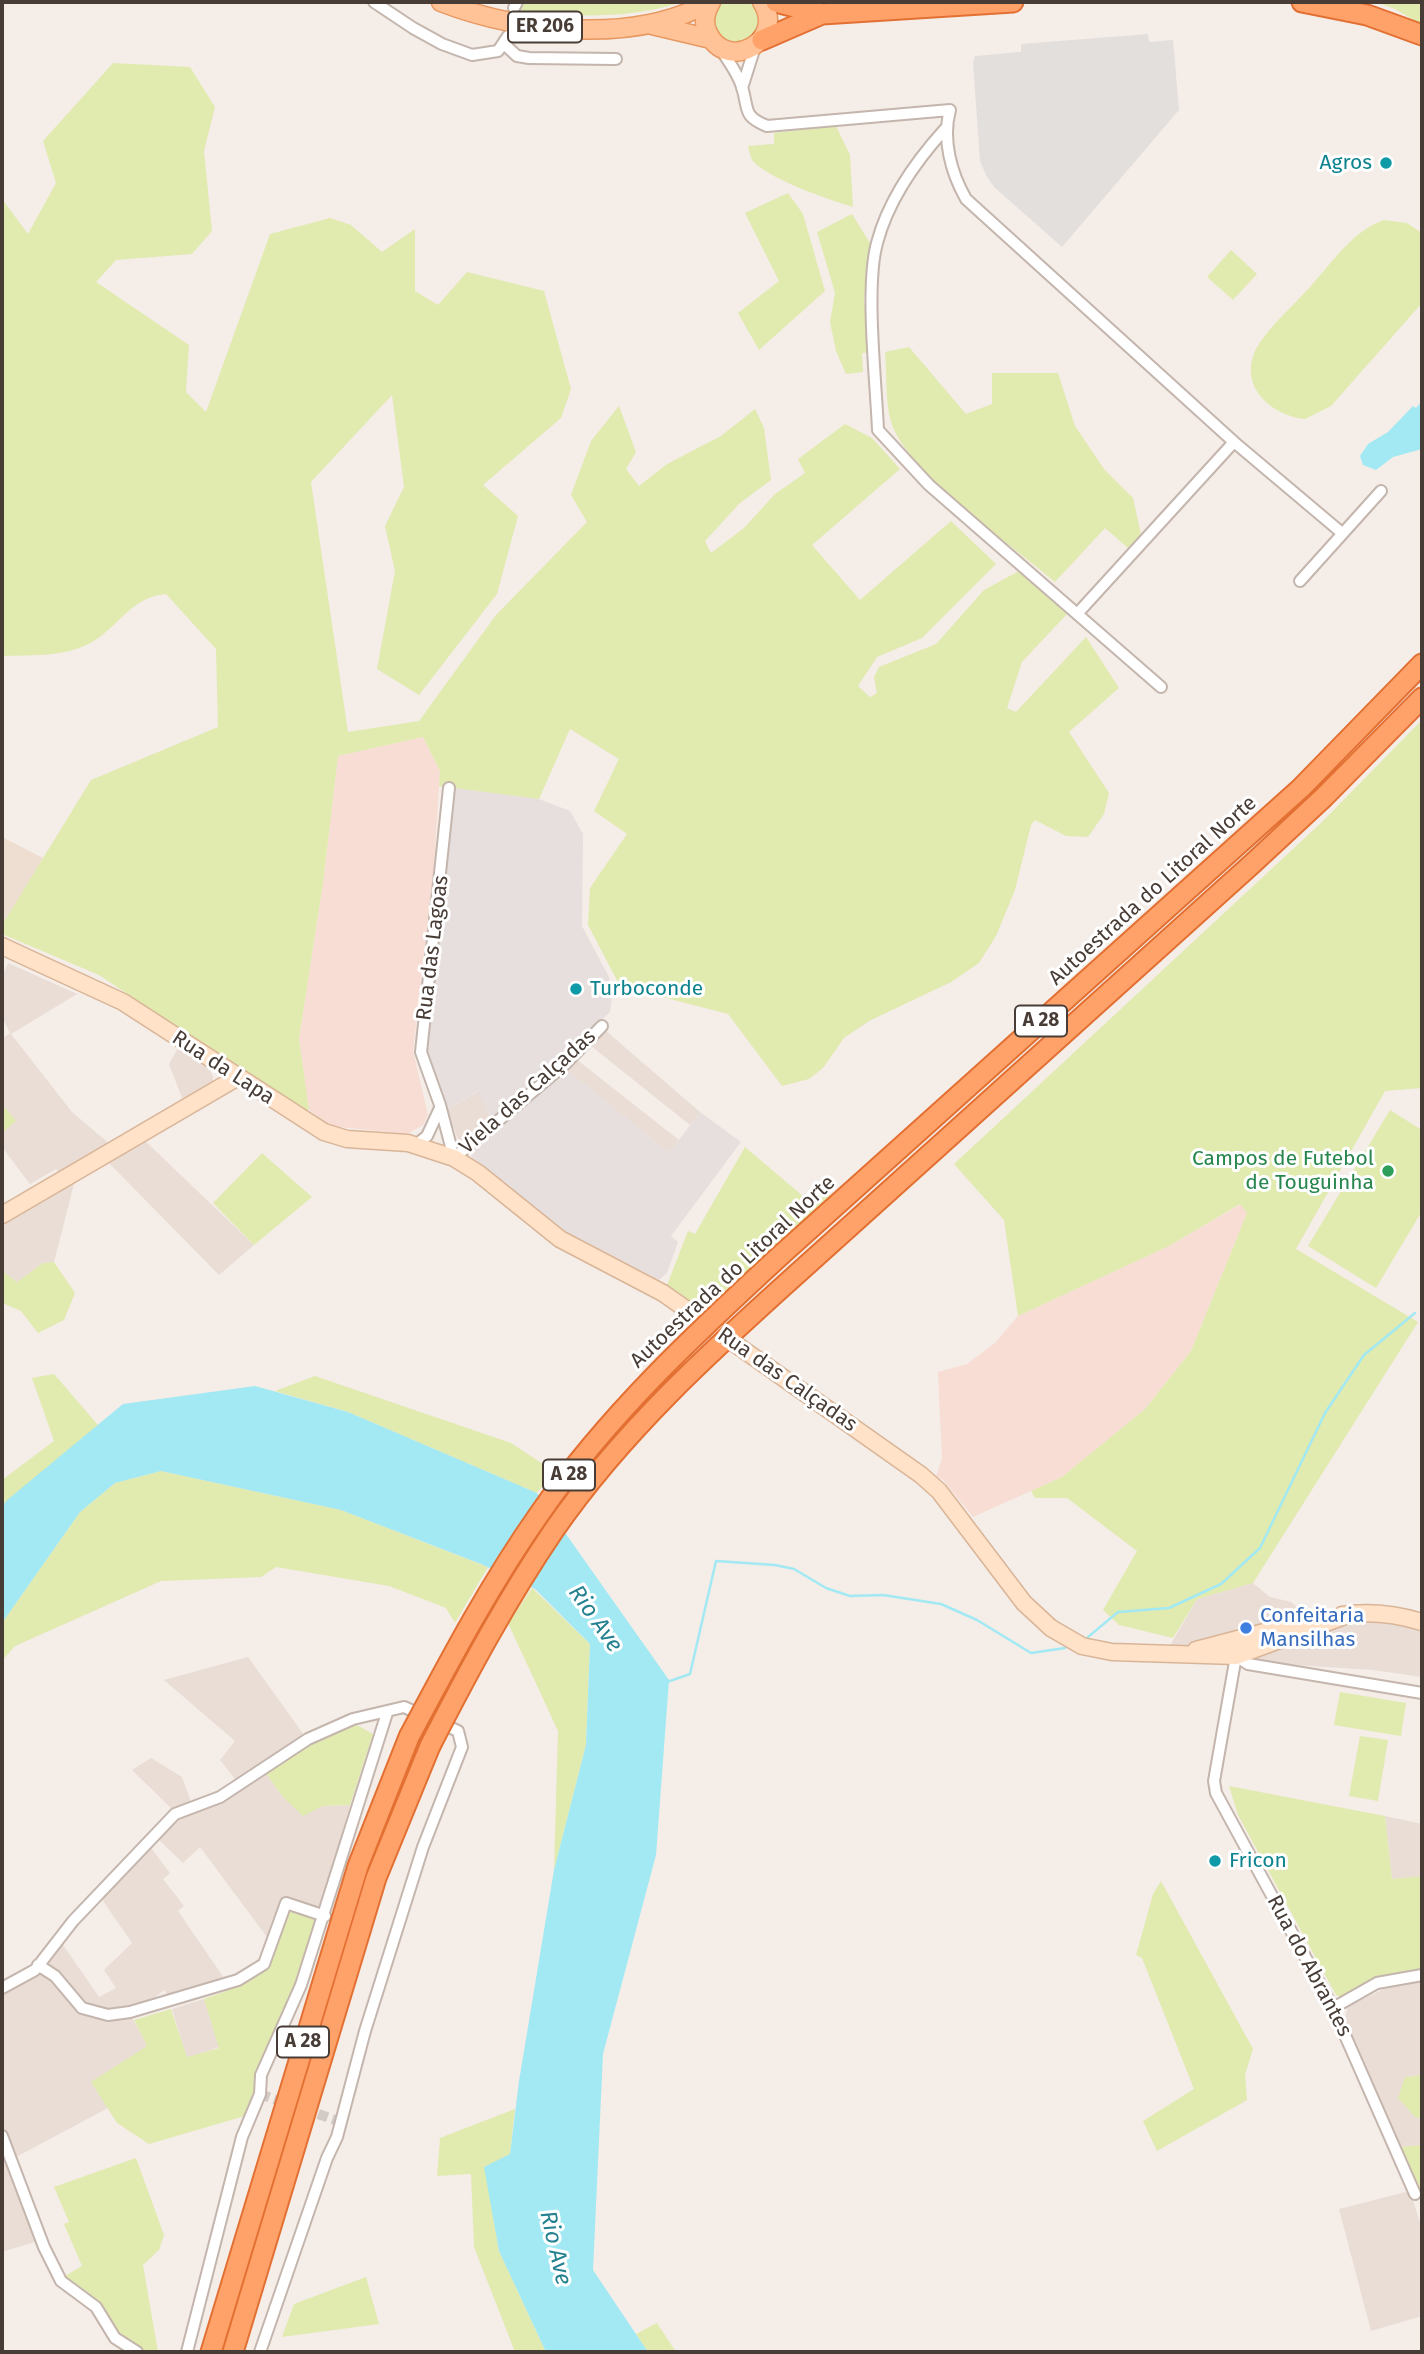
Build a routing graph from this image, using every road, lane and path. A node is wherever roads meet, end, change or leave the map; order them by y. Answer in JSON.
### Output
{"nodes":[{"id":1,"x":374,"y":2,"type":"edge"},
{"id":2,"x":441,"y":2,"type":"edge"},
{"id":3,"x":710,"y":2,"type":"edge"},
{"id":4,"x":762,"y":2,"type":"edge"},
{"id":5,"x":776,"y":2,"type":"edge"},
{"id":6,"x":1013,"y":2,"type":"edge"},
{"id":7,"x":1309,"y":3,"type":"edge"},
{"id":8,"x":822,"y":14,"type":"junction"},
{"id":9,"x":652,"y":25,"type":"junction"},
{"id":10,"x":1422,"y":35,"type":"edge"},
{"id":11,"x":715,"y":43,"type":"junction"},
{"id":12,"x":758,"y":43,"type":"junction"},
{"id":13,"x":1422,"y":50,"type":"edge"},
{"id":14,"x":616,"y":59,"type":"dead end"},
{"id":15,"x":742,"y":88,"type":"junction"},
{"id":16,"x":945,"y":129,"type":"junction"},
{"id":17,"x":1234,"y":442,"type":"junction"},
{"id":18,"x":1381,"y":491,"type":"dead end"},
{"id":19,"x":1342,"y":533,"type":"junction"},
{"id":20,"x":1300,"y":581,"type":"dead end"},
{"id":21,"x":1077,"y":614,"type":"junction"},
{"id":22,"x":1422,"y":664,"type":"edge"},
{"id":23,"x":1161,"y":687,"type":"dead end"},
{"id":24,"x":1422,"y":698,"type":"edge"},
{"id":25,"x":449,"y":788,"type":"dead end"},
{"id":26,"x":2,"y":946,"type":"edge"},
{"id":27,"x":602,"y":1026,"type":"dead end"},
{"id":28,"x":238,"y":1077,"type":"junction"},
{"id":29,"x":440,"y":1105,"type":"junction"},
{"id":30,"x":416,"y":1145,"type":"junction"},
{"id":31,"x":454,"y":1158,"type":"junction"},
{"id":32,"x":2,"y":1215,"type":"edge"},
{"id":33,"x":1422,"y":1622,"type":"edge"},
{"id":34,"x":1234,"y":1648,"type":"junction"},
{"id":35,"x":1422,"y":1693,"type":"edge"},
{"id":36,"x":387,"y":1713,"type":"junction"},
{"id":37,"x":325,"y":1916,"type":"junction"},
{"id":38,"x":38,"y":1965,"type":"junction"},
{"id":39,"x":1422,"y":1975,"type":"edge"},
{"id":40,"x":2,"y":1988,"type":"edge"},
{"id":41,"x":1333,"y":2008,"type":"junction"},
{"id":42,"x":2,"y":2136,"type":"edge"},
{"id":43,"x":1415,"y":2194,"type":"dead end"},
{"id":44,"x":137,"y":2352,"type":"edge"},
{"id":45,"x":187,"y":2352,"type":"edge"},
{"id":46,"x":211,"y":2352,"type":"edge"},
{"id":47,"x":233,"y":2352,"type":"edge"},
{"id":48,"x":260,"y":2352,"type":"edge"}],
"edges":[{"from":1,"to":14,"type":"street"},
{"from":2,"to":9,"type":"main road","number":"ER 206"},
{"from":3,"to":9,"type":"main road"},
{"from":3,"to":11,"type":"main road"},
{"from":4,"to":12,"type":"main road"},
{"from":5,"to":8,"type":"highway"},
{"from":6,"to":8,"type":"highway"},
{"from":7,"to":10,"type":"highway"},
{"from":7,"to":13,"type":"highway"},
{"from":8,"to":12,"type":"highway"},
{"from":9,"to":11,"type":"main road"},
{"from":11,"to":12,"type":"main road"},
{"from":11,"to":15,"type":"street"},
{"from":12,"to":15,"type":"street"},
{"from":15,"to":16,"type":"street"},
{"from":16,"to":17,"type":"street"},
{"from":16,"to":21,"type":"street"},
{"from":17,"to":19,"type":"street"},
{"from":17,"to":21,"type":"street"},
{"from":18,"to":19,"type":"street"},
{"from":19,"to":20,"type":"street"},
{"from":21,"to":23,"type":"street"},
{"from":22,"to":46,"type":"highway","name":"Autoestrada do Litoral Norte","number":"A 28","bridge":true},
{"from":24,"to":47,"type":"highway","name":"Autoestrada do Litoral Norte","number":"A 28","bridge":true},
{"from":25,"to":29,"type":"street","name":"Rua das Lagoas"},
{"from":26,"to":28,"type":"main road","name":"Rua da Lapa"},
{"from":27,"to":31,"type":"street","name":"Viela das Calçadas"},
{"from":28,"to":30,"type":"main road","name":"Rua da Lapa"},
{"from":28,"to":32,"type":"main road"},
{"from":29,"to":30,"type":"street"},
{"from":29,"to":31,"type":"street","name":"Rua das Lagoas"},
{"from":30,"to":31,"type":"main road","name":"Rua da Lapa"},
{"from":31,"to":34,"type":"main road","name":"Rua das Calçadas"},
{"from":33,"to":34,"type":"main road"},
{"from":34,"to":35,"type":"street"},
{"from":34,"to":41,"type":"street","name":"Rua do Abrantes"},
{"from":36,"to":37,"type":"street"},
{"from":36,"to":38,"type":"street"},
{"from":36,"to":48,"type":"street"},
{"from":37,"to":38,"type":"street"},
{"from":37,"to":45,"type":"street"},
{"from":38,"to":40,"type":"street"},
{"from":39,"to":41,"type":"street"},
{"from":41,"to":43,"type":"street","name":"Rua do Abrantes"},
{"from":42,"to":44,"type":"street"}]}
